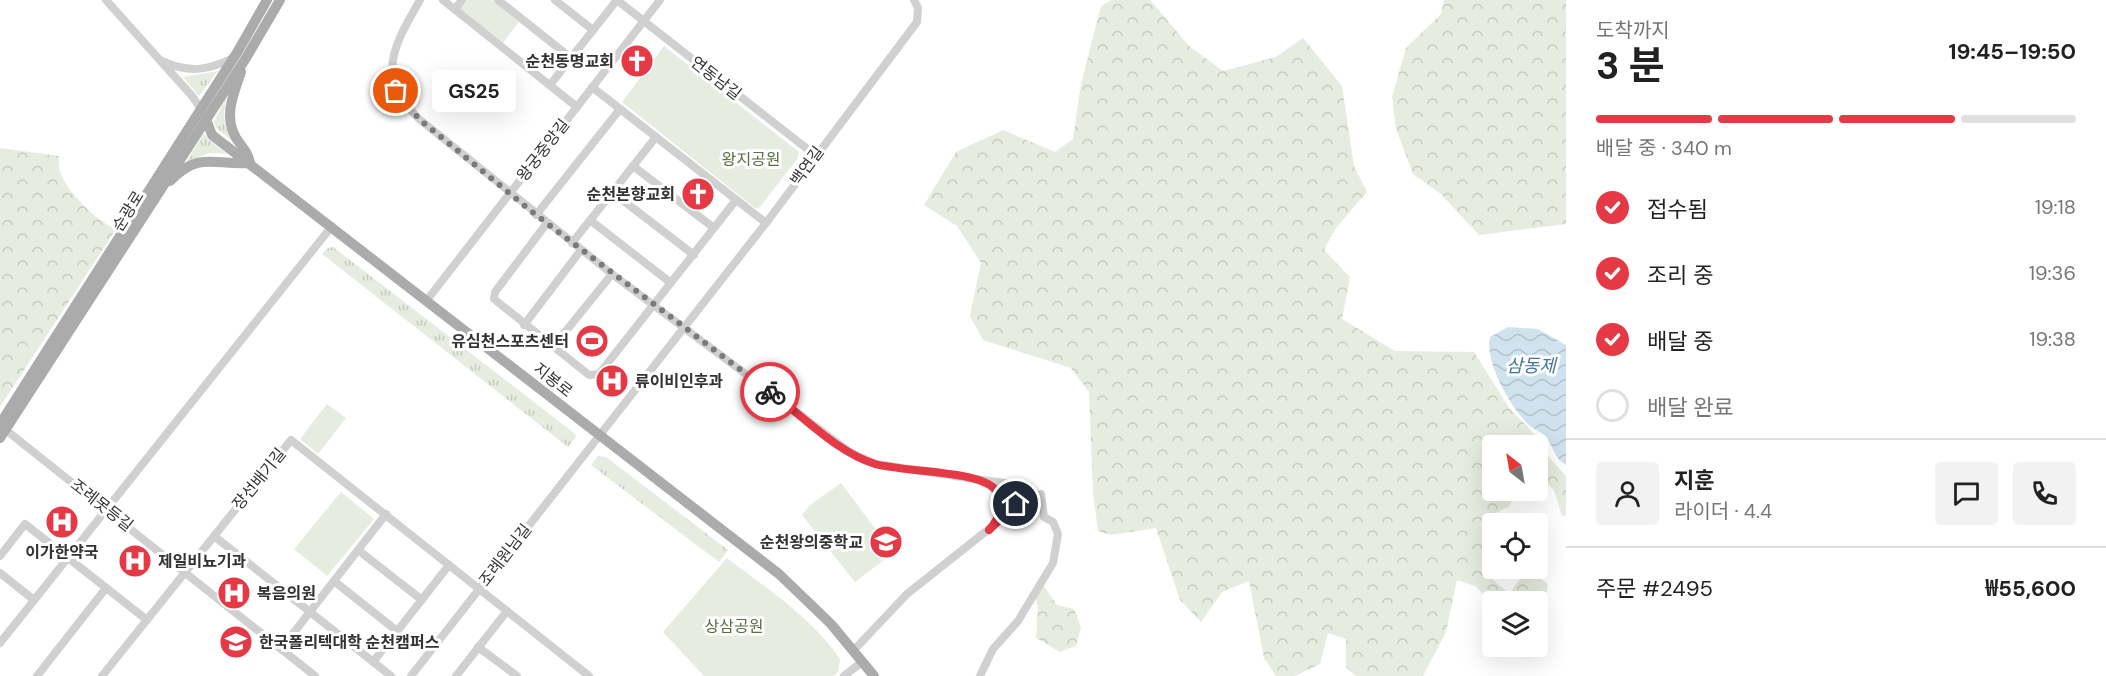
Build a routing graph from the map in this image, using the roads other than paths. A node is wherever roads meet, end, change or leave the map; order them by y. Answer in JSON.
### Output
{"nodes":[{"id":1,"x":106,"y":0,"type":"edge"},
{"id":2,"x":267,"y":0,"type":"edge"},
{"id":3,"x":280,"y":0,"type":"edge"},
{"id":4,"x":420,"y":0,"type":"edge"},
{"id":5,"x":443,"y":0,"type":"edge"},
{"id":6,"x":462,"y":0,"type":"edge"},
{"id":7,"x":498,"y":0,"type":"edge"},
{"id":8,"x":555,"y":0,"type":"edge"},
{"id":9,"x":617,"y":0,"type":"edge"},
{"id":10,"x":660,"y":0,"type":"edge"},
{"id":11,"x":914,"y":0,"type":"edge"},
{"id":12,"x":455,"y":9,"type":"junction"},
{"id":13,"x":644,"y":21,"type":"junction"},
{"id":14,"x":593,"y":30,"type":"junction"},
{"id":15,"x":234,"y":57,"type":"junction"},
{"id":16,"x":246,"y":58,"type":"junction"},
{"id":17,"x":571,"y":58,"type":"junction"},
{"id":18,"x":159,"y":59,"type":"junction"},
{"id":19,"x":550,"y":85,"type":"junction"},
{"id":20,"x":592,"y":87,"type":"junction"},
{"id":21,"x":577,"y":107,"type":"junction"},
{"id":22,"x":201,"y":108,"type":"junction"},
{"id":23,"x":620,"y":109,"type":"junction"},
{"id":24,"x":206,"y":119,"type":"junction"},
{"id":25,"x":656,"y":137,"type":"junction"},
{"id":26,"x":814,"y":155,"type":"junction"},
{"id":27,"x":250,"y":163,"type":"junction"},
{"id":28,"x":633,"y":166,"type":"junction"},
{"id":29,"x":159,"y":190,"type":"junction"},
{"id":30,"x":612,"y":192,"type":"junction"},
{"id":31,"x":510,"y":193,"type":"junction"},
{"id":32,"x":736,"y":200,"type":"junction"},
{"id":33,"x":536,"y":215,"type":"junction"},
{"id":34,"x":590,"y":220,"type":"junction"},
{"id":35,"x":547,"y":223,"type":"junction"},
{"id":36,"x":766,"y":223,"type":"junction"},
{"id":37,"x":332,"y":226,"type":"junction"},
{"id":38,"x":714,"y":228,"type":"junction"},
{"id":39,"x":572,"y":243,"type":"junction"},
{"id":40,"x":581,"y":250,"type":"junction"},
{"id":41,"x":694,"y":255,"type":"junction"},
{"id":42,"x":612,"y":274,"type":"junction"},
{"id":43,"x":671,"y":284,"type":"junction"},
{"id":44,"x":427,"y":300,"type":"junction"},
{"id":45,"x":654,"y":304,"type":"junction"},
{"id":46,"x":524,"y":325,"type":"junction"},
{"id":47,"x":683,"y":328,"type":"junction"},
{"id":48,"x":553,"y":347,"type":"junction"},
{"id":49,"x":1,"y":429,"type":"edge"},
{"id":50,"x":598,"y":434,"type":"junction"},
{"id":51,"x":975,"y":479,"type":"junction"},
{"id":52,"x":1041,"y":494,"type":"dead end"},
{"id":53,"x":107,"y":509,"type":"junction"},
{"id":54,"x":386,"y":514,"type":"junction"},
{"id":55,"x":989,"y":530,"type":"junction"},
{"id":56,"x":214,"y":536,"type":"junction"},
{"id":57,"x":358,"y":550,"type":"junction"},
{"id":58,"x":0,"y":556,"type":"edge"},
{"id":59,"x":68,"y":557,"type":"junction"},
{"id":60,"x":449,"y":565,"type":"junction"},
{"id":61,"x":185,"y":572,"type":"junction"},
{"id":62,"x":0,"y":573,"type":"edge"},
{"id":63,"x":334,"y":581,"type":"junction"},
{"id":64,"x":106,"y":588,"type":"junction"},
{"id":65,"x":479,"y":589,"type":"junction"},
{"id":66,"x":34,"y":600,"type":"junction"},
{"id":67,"x":422,"y":600,"type":"junction"},
{"id":68,"x":507,"y":611,"type":"junction"},
{"id":69,"x":309,"y":612,"type":"junction"},
{"id":70,"x":147,"y":620,"type":"junction"},
{"id":71,"x":398,"y":631,"type":"junction"},
{"id":72,"x":0,"y":643,"type":"edge"},
{"id":73,"x":478,"y":647,"type":"junction"},
{"id":74,"x":280,"y":649,"type":"junction"},
{"id":75,"x":853,"y":651,"type":"junction"},
{"id":76,"x":374,"y":662,"type":"junction"},
{"id":77,"x":862,"y":662,"type":"junction"},
{"id":78,"x":578,"y":667,"type":"junction"},
{"id":79,"x":37,"y":676,"type":"edge"},
{"id":80,"x":102,"y":676,"type":"edge"},
{"id":81,"x":315,"y":676,"type":"edge"},
{"id":82,"x":391,"y":676,"type":"edge"},
{"id":83,"x":411,"y":676,"type":"edge"},
{"id":84,"x":456,"y":676,"type":"edge"},
{"id":85,"x":517,"y":676,"type":"edge"},
{"id":86,"x":571,"y":676,"type":"edge"},
{"id":87,"x":589,"y":676,"type":"edge"},
{"id":88,"x":844,"y":676,"type":"edge"},
{"id":89,"x":874,"y":676,"type":"edge"},
{"id":90,"x":980,"y":676,"type":"edge"}],
"edges":[{"from":1,"to":18,"type":"street"},
{"from":2,"to":15,"type":"main road","name":"순광로"},
{"from":3,"to":16,"type":"main road","name":"순광로"},
{"from":4,"to":31,"type":"street"},
{"from":5,"to":12,"type":"street"},
{"from":6,"to":12,"type":"street"},
{"from":7,"to":17,"type":"street"},
{"from":8,"to":14,"type":"street"},
{"from":9,"to":13,"type":"street","name":"연동남길"},
{"from":9,"to":14,"type":"street"},
{"from":10,"to":13,"type":"street","name":"왕궁중앙길"},
{"from":11,"to":26,"type":"street","name":"백연길"},
{"from":12,"to":19,"type":"street"},
{"from":13,"to":20,"type":"street","name":"왕궁중앙길"},
{"from":13,"to":26,"type":"street","name":"연동남길"},
{"from":14,"to":17,"type":"street"},
{"from":15,"to":18,"type":"street"},
{"from":15,"to":22,"type":"main road","name":"순광로"},
{"from":16,"to":24,"type":"main road","name":"순광로"},
{"from":16,"to":27,"type":"main road"},
{"from":17,"to":19,"type":"street"},
{"from":18,"to":22,"type":"street"},
{"from":19,"to":21,"type":"street"},
{"from":20,"to":21,"type":"street","name":"왕궁중앙길"},
{"from":20,"to":23,"type":"street"},
{"from":21,"to":31,"type":"street","name":"왕궁중앙길"},
{"from":22,"to":24,"type":"street"},
{"from":22,"to":49,"type":"main road","name":"순광로"},
{"from":23,"to":25,"type":"street"},
{"from":23,"to":33,"type":"street"},
{"from":24,"to":27,"type":"main road","name":"지봉로"},
{"from":24,"to":29,"type":"main road","name":"순광로"},
{"from":25,"to":28,"type":"street"},
{"from":25,"to":32,"type":"street"},
{"from":26,"to":36,"type":"street","name":"백연길"},
{"from":27,"to":29,"type":"main road"},
{"from":27,"to":37,"type":"main road","name":"지봉로"},
{"from":28,"to":30,"type":"street"},
{"from":28,"to":38,"type":"street"},
{"from":29,"to":49,"type":"main road","name":"순광로"},
{"from":30,"to":34,"type":"street"},
{"from":30,"to":41,"type":"street"},
{"from":31,"to":33,"type":"street"},
{"from":31,"to":44,"type":"street","name":"왕궁중앙길"},
{"from":32,"to":36,"type":"street"},
{"from":32,"to":38,"type":"street"},
{"from":33,"to":35,"type":"street"},
{"from":34,"to":39,"type":"street"},
{"from":34,"to":43,"type":"street"},
{"from":35,"to":39,"type":"street"},
{"from":35,"to":46,"type":"street"},
{"from":36,"to":47,"type":"street","name":"백연길"},
{"from":37,"to":44,"type":"main road","name":"지봉로"},
{"from":37,"to":53,"type":"street"},
{"from":38,"to":41,"type":"street"},
{"from":39,"to":40,"type":"street"},
{"from":40,"to":42,"type":"street"},
{"from":40,"to":46,"type":"street"},
{"from":41,"to":43,"type":"street"},
{"from":42,"to":45,"type":"street"},
{"from":42,"to":48,"type":"street"},
{"from":43,"to":45,"type":"street"},
{"from":44,"to":50,"type":"main road","name":"지봉로"},
{"from":45,"to":47,"type":"street"},
{"from":45,"to":48,"type":"street"},
{"from":46,"to":48,"type":"street"},
{"from":47,"to":50,"type":"street","name":"백연길"},
{"from":47,"to":51,"type":"street"},
{"from":49,"to":53,"type":"street","name":"조례못등길"},
{"from":50,"to":65,"type":"street","name":"조례원님길"},
{"from":50,"to":75,"type":"main road","name":"지봉로"},
{"from":51,"to":55,"type":"street"},
{"from":51,"to":55,"type":"street"},
{"from":52,"to":90,"type":"street"},
{"from":53,"to":59,"type":"street"},
{"from":53,"to":61,"type":"street","name":"조례못등길"},
{"from":54,"to":56,"type":"street","name":"장선배기길"},
{"from":54,"to":57,"type":"street"},
{"from":54,"to":60,"type":"street","name":"장선배기길"},
{"from":55,"to":75,"type":"street"},
{"from":56,"to":61,"type":"street","name":"장선배기길"},
{"from":56,"to":69,"type":"street"},
{"from":57,"to":63,"type":"street"},
{"from":57,"to":67,"type":"street"},
{"from":58,"to":59,"type":"street"},
{"from":59,"to":64,"type":"street"},
{"from":59,"to":66,"type":"street"},
{"from":60,"to":65,"type":"street","name":"장선배기길"},
{"from":60,"to":67,"type":"street"},
{"from":61,"to":70,"type":"street","name":"장선배기길"},
{"from":61,"to":74,"type":"street","name":"조례못등길"},
{"from":62,"to":66,"type":"street"},
{"from":63,"to":69,"type":"street"},
{"from":63,"to":71,"type":"street"},
{"from":64,"to":70,"type":"street"},
{"from":64,"to":79,"type":"street"},
{"from":65,"to":68,"type":"street","name":"장선배기길"},
{"from":65,"to":83,"type":"street","name":"조례원님길"},
{"from":66,"to":72,"type":"street"},
{"from":67,"to":71,"type":"street"},
{"from":68,"to":73,"type":"street"},
{"from":68,"to":78,"type":"street","name":"장선배기길"},
{"from":69,"to":74,"type":"street"},
{"from":69,"to":76,"type":"street"},
{"from":70,"to":80,"type":"street","name":"장선배기길"},
{"from":71,"to":76,"type":"street"},
{"from":73,"to":84,"type":"street"},
{"from":73,"to":85,"type":"street"},
{"from":74,"to":81,"type":"street","name":"조례못등길"},
{"from":75,"to":77,"type":"main road","name":"지봉로"},
{"from":76,"to":82,"type":"street"},
{"from":77,"to":88,"type":"street"},
{"from":77,"to":89,"type":"main road","name":"지봉로"},
{"from":78,"to":86,"type":"street"},
{"from":78,"to":87,"type":"street","name":"장선배기길"}]}
